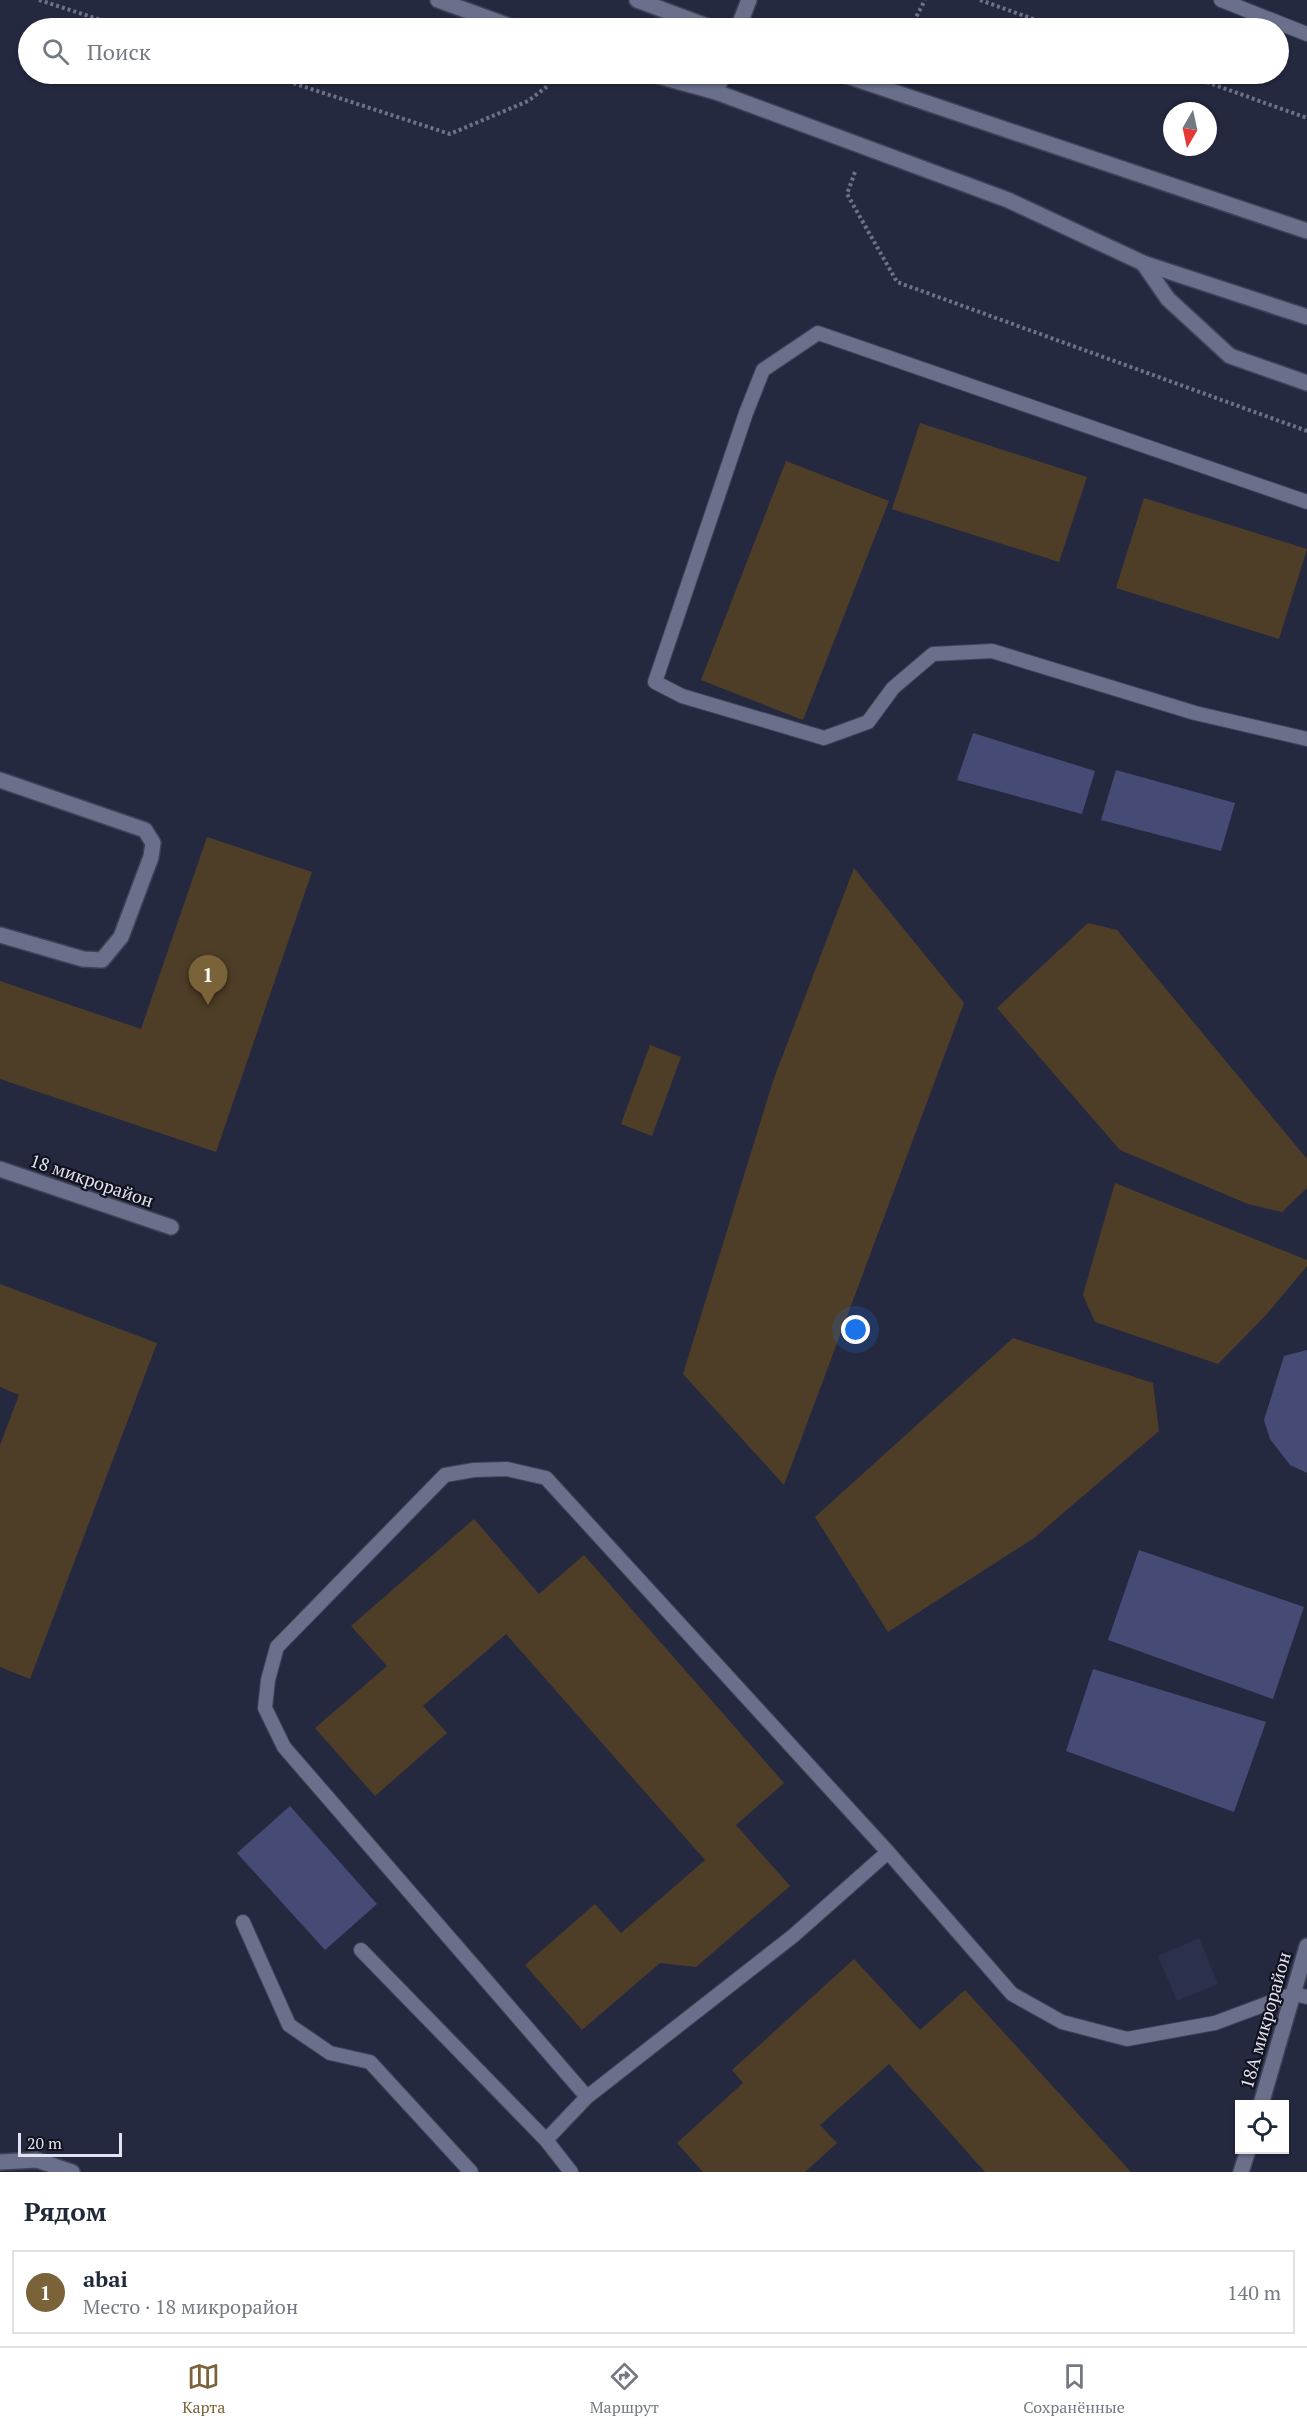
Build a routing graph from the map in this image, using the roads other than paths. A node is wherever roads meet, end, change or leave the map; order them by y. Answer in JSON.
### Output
{"nodes":[{"id":1,"x":438,"y":0,"type":"edge"},
{"id":2,"x":637,"y":0,"type":"edge"},
{"id":3,"x":749,"y":0,"type":"edge"},
{"id":4,"x":1221,"y":0,"type":"edge"},
{"id":5,"x":488,"y":18,"type":"edge"},
{"id":6,"x":685,"y":18,"type":"edge"},
{"id":7,"x":742,"y":18,"type":"edge"},
{"id":8,"x":1267,"y":18,"type":"edge"},
{"id":9,"x":1289,"y":27,"type":"edge"},
{"id":10,"x":1307,"y":34,"type":"edge"},
{"id":11,"x":687,"y":84,"type":"edge"},
{"id":12,"x":719,"y":84,"type":"edge"},
{"id":13,"x":871,"y":84,"type":"edge"},
{"id":14,"x":716,"y":92,"type":"junction"},
{"id":15,"x":1307,"y":231,"type":"edge"},
{"id":16,"x":1143,"y":263,"type":"junction"},
{"id":17,"x":1307,"y":317,"type":"edge"},
{"id":18,"x":1307,"y":383,"type":"edge"},
{"id":19,"x":1307,"y":502,"type":"edge"},
{"id":20,"x":1307,"y":739,"type":"edge"},
{"id":21,"x":0,"y":780,"type":"edge"},
{"id":22,"x":0,"y":934,"type":"edge"},
{"id":23,"x":0,"y":1169,"type":"edge"},
{"id":24,"x":171,"y":1227,"type":"dead end"},
{"id":25,"x":888,"y":1852,"type":"junction"},
{"id":26,"x":243,"y":1922,"type":"dead end"},
{"id":27,"x":1307,"y":1946,"type":"edge"},
{"id":28,"x":361,"y":1950,"type":"dead end"},
{"id":29,"x":1300,"y":1996,"type":"edge"},
{"id":30,"x":587,"y":2097,"type":"junction"},
{"id":31,"x":1262,"y":2100,"type":"edge"},
{"id":32,"x":546,"y":2140,"type":"junction"},
{"id":33,"x":1247,"y":2154,"type":"edge"},
{"id":34,"x":0,"y":2162,"type":"edge"},
{"id":35,"x":72,"y":2172,"type":"edge"},
{"id":36,"x":471,"y":2172,"type":"edge"},
{"id":37,"x":571,"y":2172,"type":"edge"},
{"id":38,"x":1241,"y":2172,"type":"edge"}],
"edges":[{"from":1,"to":5,"type":"main road"},
{"from":2,"to":6,"type":"main road"},
{"from":3,"to":7,"type":"main road"},
{"from":4,"to":8,"type":"lane"},
{"from":9,"to":10,"type":"lane"},
{"from":11,"to":14,"type":"main road"},
{"from":12,"to":14,"type":"main road"},
{"from":13,"to":15,"type":"main road"},
{"from":14,"to":16,"type":"main road"},
{"from":16,"to":17,"type":"main road"},
{"from":16,"to":18,"type":"main road"},
{"from":19,"to":20,"type":"lane"},
{"from":21,"to":22,"type":"main road"},
{"from":23,"to":24,"type":"main road","name":"18 микрорайон"},
{"from":25,"to":29,"type":"lane"},
{"from":25,"to":30,"type":"lane"},
{"from":25,"to":30,"type":"lane"},
{"from":26,"to":36,"type":"lane"},
{"from":27,"to":29,"type":"main road","name":"18А микрорайон"},
{"from":28,"to":32,"type":"lane"},
{"from":29,"to":31,"type":"main road","name":"18А микрорайон"},
{"from":30,"to":32,"type":"lane"},
{"from":32,"to":37,"type":"lane"},
{"from":33,"to":38,"type":"main road"},
{"from":34,"to":35,"type":"main road"}]}
